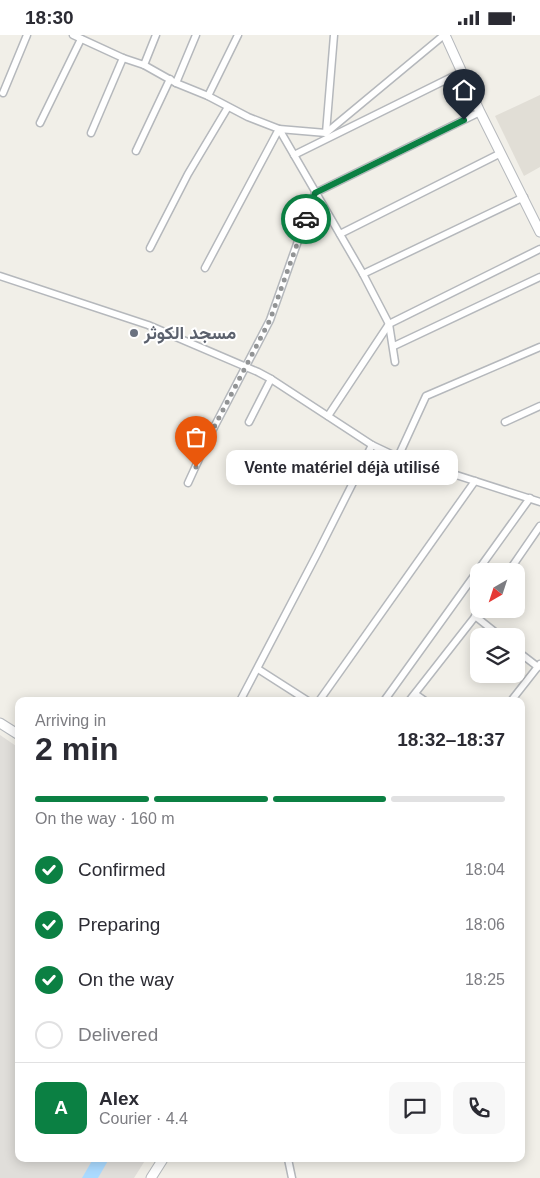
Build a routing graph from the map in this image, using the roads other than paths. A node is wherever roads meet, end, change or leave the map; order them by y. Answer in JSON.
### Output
{"nodes":[{"id":1,"x":27,"y":35,"type":"edge"},
{"id":2,"x":73,"y":35,"type":"edge"},
{"id":3,"x":156,"y":35,"type":"edge"},
{"id":4,"x":196,"y":35,"type":"edge"},
{"id":5,"x":238,"y":35,"type":"edge"},
{"id":6,"x":334,"y":35,"type":"edge"},
{"id":7,"x":444,"y":35,"type":"edge"},
{"id":8,"x":81,"y":39,"type":"junction"},
{"id":9,"x":123,"y":58,"type":"junction"},
{"id":10,"x":144,"y":65,"type":"junction"},
{"id":11,"x":462,"y":72,"type":"junction"},
{"id":12,"x":170,"y":79,"type":"junction"},
{"id":13,"x":176,"y":83,"type":"junction"},
{"id":14,"x":2,"y":93,"type":"dead end"},
{"id":15,"x":208,"y":96,"type":"junction"},
{"id":16,"x":228,"y":107,"type":"junction"},
{"id":17,"x":480,"y":112,"type":"junction"},
{"id":18,"x":40,"y":123,"type":"dead end"},
{"id":19,"x":279,"y":129,"type":"junction"},
{"id":20,"x":91,"y":133,"type":"dead end"},
{"id":21,"x":326,"y":133,"type":"junction"},
{"id":22,"x":136,"y":151,"type":"dead end"},
{"id":23,"x":500,"y":153,"type":"junction"},
{"id":24,"x":294,"y":155,"type":"junction"},
{"id":25,"x":315,"y":193,"type":"junction"},
{"id":26,"x":524,"y":197,"type":"junction"},
{"id":27,"x":540,"y":232,"type":"edge"},
{"id":28,"x":340,"y":234,"type":"junction"},
{"id":29,"x":150,"y":248,"type":"dead end"},
{"id":30,"x":540,"y":249,"type":"edge"},
{"id":31,"x":204,"y":268,"type":"dead end"},
{"id":32,"x":363,"y":274,"type":"junction"},
{"id":33,"x":0,"y":276,"type":"edge"},
{"id":34,"x":540,"y":277,"type":"edge"},
{"id":35,"x":389,"y":324,"type":"junction"},
{"id":36,"x":394,"y":347,"type":"junction"},
{"id":37,"x":540,"y":347,"type":"edge"},
{"id":38,"x":396,"y":363,"type":"dead end"},
{"id":39,"x":246,"y":367,"type":"junction"},
{"id":40,"x":271,"y":379,"type":"junction"},
{"id":41,"x":540,"y":406,"type":"edge"},
{"id":42,"x":328,"y":417,"type":"junction"},
{"id":43,"x":505,"y":422,"type":"dead end"},
{"id":44,"x":249,"y":423,"type":"dead end"},
{"id":45,"x":372,"y":445,"type":"junction"},
{"id":46,"x":398,"y":457,"type":"junction"},
{"id":47,"x":475,"y":481,"type":"junction"},
{"id":48,"x":188,"y":483,"type":"dead end"},
{"id":49,"x":530,"y":498,"type":"junction"},
{"id":50,"x":540,"y":502,"type":"edge"},
{"id":51,"x":540,"y":526,"type":"edge"},
{"id":52,"x":515,"y":563,"type":"edge"},
{"id":53,"x":474,"y":618,"type":"edge"},
{"id":54,"x":476,"y":618,"type":"edge"},
{"id":55,"x":489,"y":628,"type":"edge"},
{"id":56,"x":525,"y":656,"type":"edge"},
{"id":57,"x":539,"y":666,"type":"edge"},
{"id":58,"x":258,"y":669,"type":"junction"},
{"id":59,"x":415,"y":694,"type":"junction"},
{"id":60,"x":242,"y":697,"type":"edge"},
{"id":61,"x":302,"y":697,"type":"edge"},
{"id":62,"x":322,"y":697,"type":"edge"},
{"id":63,"x":387,"y":697,"type":"edge"},
{"id":64,"x":412,"y":697,"type":"edge"},
{"id":65,"x":419,"y":697,"type":"edge"},
{"id":66,"x":514,"y":697,"type":"edge"},
{"id":67,"x":0,"y":723,"type":"edge"},
{"id":68,"x":15,"y":732,"type":"edge"},
{"id":69,"x":161,"y":1162,"type":"edge"},
{"id":70,"x":289,"y":1162,"type":"edge"},
{"id":71,"x":151,"y":1178,"type":"edge"},
{"id":72,"x":292,"y":1178,"type":"edge"}],
"edges":[{"from":1,"to":14,"type":"street"},
{"from":2,"to":8,"type":"street"},
{"from":3,"to":10,"type":"street"},
{"from":4,"to":13,"type":"street"},
{"from":5,"to":15,"type":"street"},
{"from":6,"to":21,"type":"street"},
{"from":7,"to":11,"type":"street"},
{"from":7,"to":21,"type":"street"},
{"from":8,"to":9,"type":"street"},
{"from":8,"to":18,"type":"street"},
{"from":9,"to":10,"type":"street"},
{"from":9,"to":20,"type":"street"},
{"from":10,"to":12,"type":"street"},
{"from":11,"to":17,"type":"street"},
{"from":11,"to":24,"type":"street"},
{"from":12,"to":13,"type":"street"},
{"from":12,"to":22,"type":"street"},
{"from":13,"to":15,"type":"street"},
{"from":15,"to":16,"type":"street"},
{"from":16,"to":19,"type":"street"},
{"from":16,"to":29,"type":"street"},
{"from":17,"to":23,"type":"street"},
{"from":17,"to":25,"type":"street"},
{"from":19,"to":21,"type":"street"},
{"from":19,"to":24,"type":"street"},
{"from":19,"to":31,"type":"street"},
{"from":23,"to":26,"type":"street"},
{"from":23,"to":28,"type":"street"},
{"from":24,"to":25,"type":"street"},
{"from":25,"to":28,"type":"street"},
{"from":25,"to":39,"type":"street"},
{"from":26,"to":27,"type":"street"},
{"from":26,"to":32,"type":"street"},
{"from":28,"to":32,"type":"street"},
{"from":30,"to":35,"type":"street"},
{"from":32,"to":35,"type":"street"},
{"from":33,"to":39,"type":"street"},
{"from":34,"to":36,"type":"street"},
{"from":35,"to":36,"type":"street"},
{"from":35,"to":42,"type":"street"},
{"from":36,"to":38,"type":"street"},
{"from":37,"to":46,"type":"street"},
{"from":39,"to":40,"type":"street"},
{"from":39,"to":48,"type":"street"},
{"from":40,"to":42,"type":"street"},
{"from":40,"to":44,"type":"street"},
{"from":41,"to":43,"type":"street"},
{"from":42,"to":45,"type":"street"},
{"from":45,"to":46,"type":"street"},
{"from":45,"to":58,"type":"street"},
{"from":46,"to":47,"type":"street"},
{"from":47,"to":49,"type":"street"},
{"from":47,"to":62,"type":"street"},
{"from":49,"to":50,"type":"street"},
{"from":49,"to":63,"type":"street"},
{"from":51,"to":52,"type":"street"},
{"from":53,"to":59,"type":"street"},
{"from":54,"to":55,"type":"street"},
{"from":56,"to":57,"type":"street"},
{"from":57,"to":66,"type":"street"},
{"from":58,"to":60,"type":"street"},
{"from":58,"to":61,"type":"street"},
{"from":59,"to":64,"type":"street"},
{"from":59,"to":65,"type":"street"},
{"from":67,"to":68,"type":"street"},
{"from":69,"to":71,"type":"street"},
{"from":70,"to":72,"type":"street"}]}
